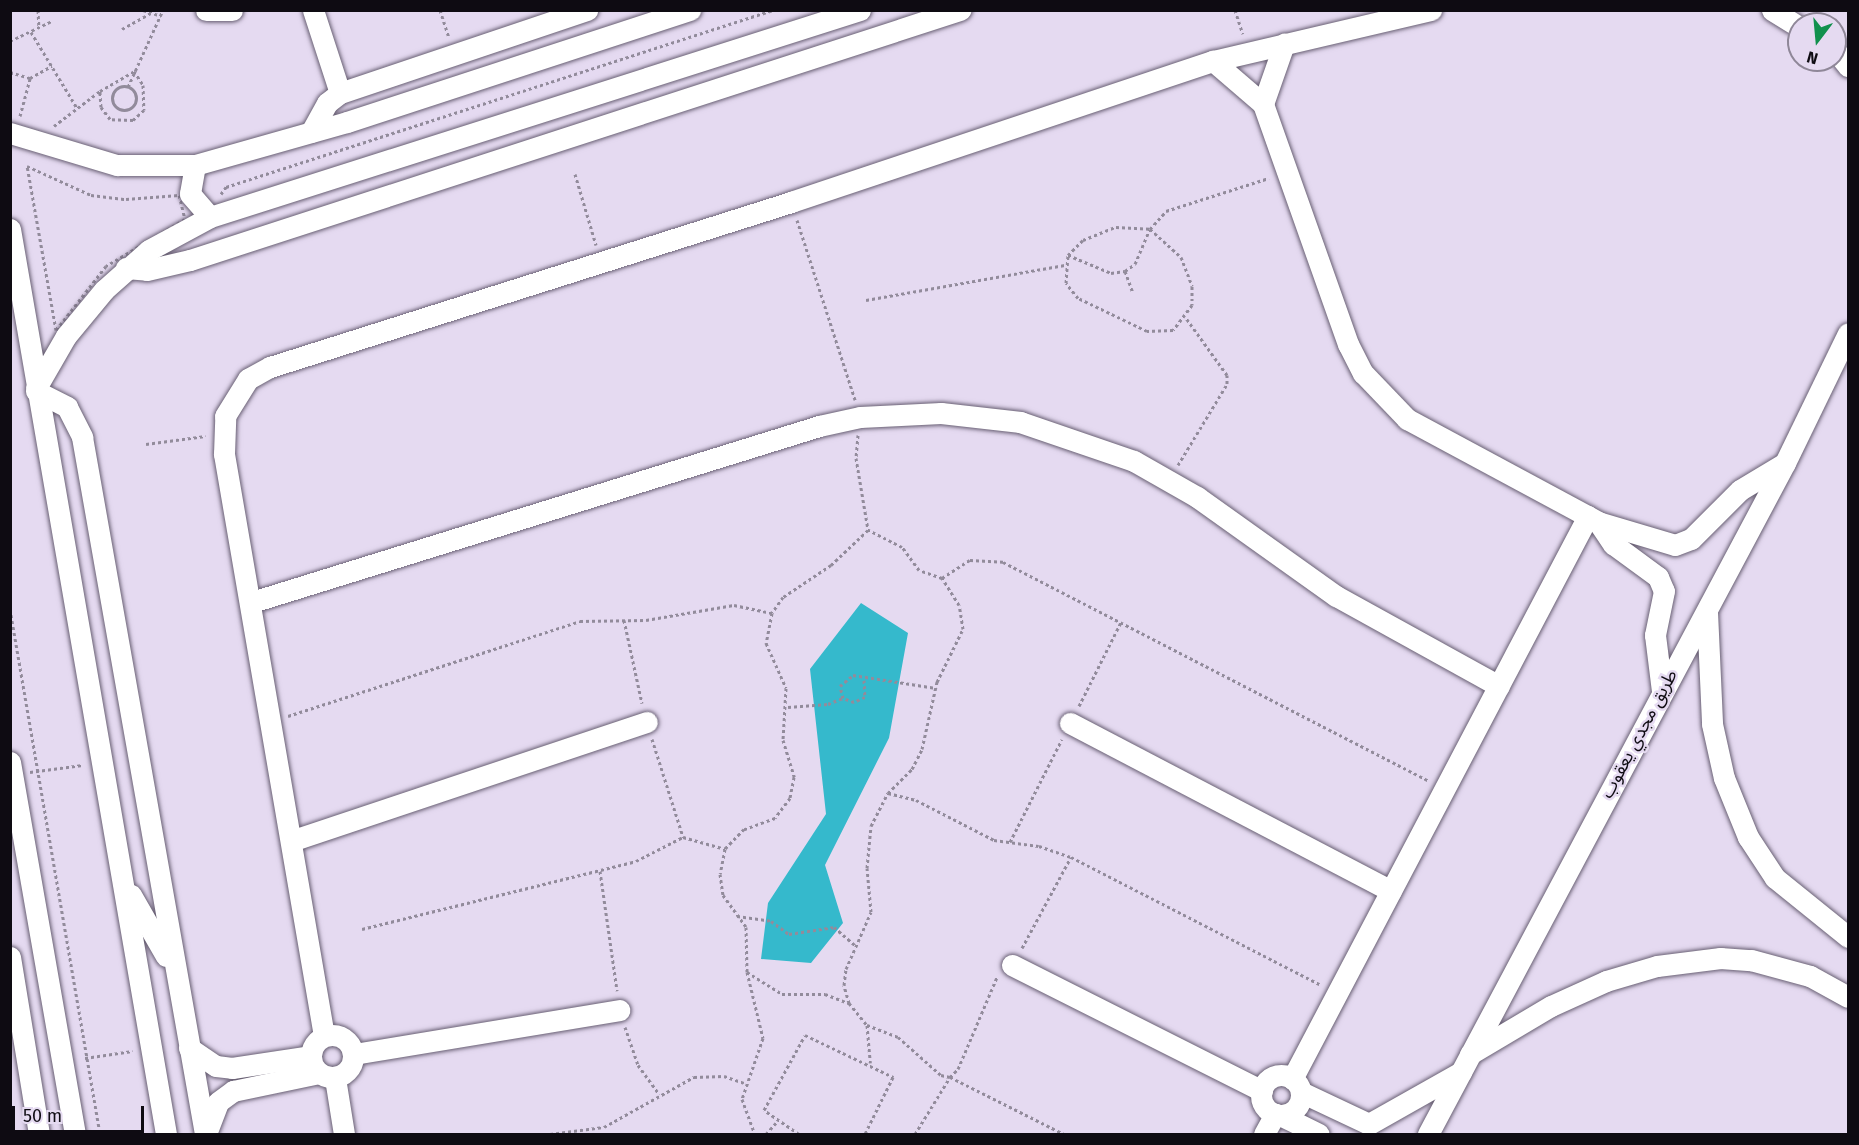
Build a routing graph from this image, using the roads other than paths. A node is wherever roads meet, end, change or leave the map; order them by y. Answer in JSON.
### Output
{"nodes":[{"id":1,"x":206,"y":10,"type":"edge"},
{"id":2,"x":232,"y":10,"type":"edge"},
{"id":3,"x":313,"y":10,"type":"edge"},
{"id":4,"x":587,"y":10,"type":"edge"},
{"id":5,"x":690,"y":10,"type":"edge"},
{"id":6,"x":860,"y":10,"type":"edge"},
{"id":7,"x":960,"y":10,"type":"edge"},
{"id":8,"x":1431,"y":10,"type":"edge"},
{"id":9,"x":1772,"y":10,"type":"edge"},
{"id":10,"x":1787,"y":19,"type":"edge"},
{"id":11,"x":1284,"y":44,"type":"junction"},
{"id":12,"x":1213,"y":61,"type":"junction"},
{"id":13,"x":340,"y":93,"type":"junction"},
{"id":14,"x":1263,"y":104,"type":"junction"},
{"id":15,"x":311,"y":132,"type":"junction"},
{"id":16,"x":19,"y":136,"type":"edge"},
{"id":17,"x":195,"y":165,"type":"junction"},
{"id":18,"x":210,"y":218,"type":"junction"},
{"id":19,"x":10,"y":230,"type":"edge"},
{"id":20,"x":126,"y":268,"type":"junction"},
{"id":21,"x":17,"y":304,"type":"edge"},
{"id":22,"x":1848,"y":333,"type":"edge"},
{"id":23,"x":36,"y":389,"type":"junction"},
{"id":24,"x":1785,"y":463,"type":"junction"},
{"id":25,"x":1593,"y":519,"type":"junction"},
{"id":26,"x":1675,"y":546,"type":"junction"},
{"id":27,"x":1658,"y":577,"type":"junction"},
{"id":28,"x":252,"y":603,"type":"junction"},
{"id":29,"x":1707,"y":606,"type":"junction"},
{"id":30,"x":1499,"y":686,"type":"junction"},
{"id":31,"x":1662,"y":691,"type":"junction"},
{"id":32,"x":646,"y":722,"type":"road end"},
{"id":33,"x":1070,"y":723,"type":"dead end"},
{"id":34,"x":12,"y":768,"type":"edge"},
{"id":35,"x":294,"y":840,"type":"junction"},
{"id":36,"x":126,"y":888,"type":"junction"},
{"id":37,"x":1391,"y":891,"type":"junction"},
{"id":38,"x":1848,"y":937,"type":"edge"},
{"id":39,"x":10,"y":957,"type":"edge"},
{"id":40,"x":1012,"y":965,"type":"road end"},
{"id":41,"x":179,"y":990,"type":"junction"},
{"id":42,"x":1848,"y":997,"type":"edge"},
{"id":43,"x":620,"y":1010,"type":"road end"},
{"id":44,"x":324,"y":1036,"type":"junction"},
{"id":45,"x":189,"y":1048,"type":"junction"},
{"id":46,"x":354,"y":1054,"type":"junction"},
{"id":47,"x":10,"y":1060,"type":"edge"},
{"id":48,"x":1466,"y":1063,"type":"junction"},
{"id":49,"x":321,"y":1069,"type":"junction"},
{"id":50,"x":1296,"y":1086,"type":"junction"},
{"id":51,"x":32,"y":1090,"type":"junction"},
{"id":52,"x":1262,"y":1091,"type":"junction"},
{"id":53,"x":1278,"y":1115,"type":"junction"},
{"id":54,"x":1367,"y":1129,"type":"edge"},
{"id":55,"x":39,"y":1134,"type":"edge"},
{"id":56,"x":75,"y":1134,"type":"edge"},
{"id":57,"x":166,"y":1134,"type":"edge"},
{"id":58,"x":205,"y":1134,"type":"edge"},
{"id":59,"x":344,"y":1134,"type":"edge"},
{"id":60,"x":1264,"y":1134,"type":"edge"},
{"id":61,"x":1319,"y":1134,"type":"edge"},
{"id":62,"x":1428,"y":1134,"type":"edge"}],
"edges":[{"from":1,"to":2,"type":"street"},
{"from":3,"to":13,"type":"street"},
{"from":4,"to":13,"type":"street"},
{"from":5,"to":15,"type":"street"},
{"from":6,"to":18,"type":"street"},
{"from":7,"to":20,"type":"street"},
{"from":8,"to":11,"type":"street"},
{"from":9,"to":10,"type":"street"},
{"from":11,"to":12,"type":"street"},
{"from":11,"to":14,"type":"street"},
{"from":12,"to":14,"type":"street"},
{"from":12,"to":28,"type":"street"},
{"from":13,"to":15,"type":"street"},
{"from":14,"to":25,"type":"street"},
{"from":15,"to":17,"type":"street"},
{"from":16,"to":17,"type":"street"},
{"from":17,"to":18,"type":"street"},
{"from":18,"to":20,"type":"street"},
{"from":19,"to":21,"type":"street"},
{"from":20,"to":23,"type":"street"},
{"from":21,"to":23,"type":"street"},
{"from":22,"to":24,"type":"street","name":"طريق مجدي يعقوب"},
{"from":23,"to":36,"type":"street"},
{"from":23,"to":41,"type":"street"},
{"from":24,"to":26,"type":"street"},
{"from":24,"to":29,"type":"street","name":"طريق مجدي يعقوب"},
{"from":25,"to":26,"type":"street"},
{"from":25,"to":27,"type":"street"},
{"from":25,"to":30,"type":"street"},
{"from":26,"to":27,"type":"street"},
{"from":27,"to":31,"type":"street"},
{"from":28,"to":30,"type":"street"},
{"from":28,"to":35,"type":"street"},
{"from":29,"to":31,"type":"street","name":"طريق مجدي يعقوب"},
{"from":29,"to":38,"type":"street"},
{"from":30,"to":37,"type":"street"},
{"from":31,"to":48,"type":"street","name":"طريق مجدي يعقوب"},
{"from":32,"to":35,"type":"street"},
{"from":33,"to":37,"type":"street"},
{"from":34,"to":56,"type":"street"},
{"from":35,"to":44,"type":"street"},
{"from":36,"to":41,"type":"street"},
{"from":36,"to":57,"type":"street"},
{"from":37,"to":50,"type":"street"},
{"from":39,"to":51,"type":"street"},
{"from":40,"to":52,"type":"street"},
{"from":41,"to":45,"type":"street"},
{"from":42,"to":48,"type":"street"},
{"from":43,"to":46,"type":"street"},
{"from":44,"to":46,"type":"street"},
{"from":44,"to":49,"type":"street"},
{"from":45,"to":49,"type":"street"},
{"from":45,"to":58,"type":"street"},
{"from":46,"to":49,"type":"street"},
{"from":47,"to":51,"type":"street"},
{"from":48,"to":54,"type":"street"},
{"from":48,"to":62,"type":"street","name":"طريق مجدي يعقوب"},
{"from":49,"to":58,"type":"street"},
{"from":49,"to":59,"type":"street"},
{"from":50,"to":52,"type":"street"},
{"from":50,"to":53,"type":"street"},
{"from":50,"to":54,"type":"street"},
{"from":51,"to":55,"type":"street"},
{"from":52,"to":53,"type":"street"},
{"from":53,"to":60,"type":"street"},
{"from":53,"to":61,"type":"street"}]}
